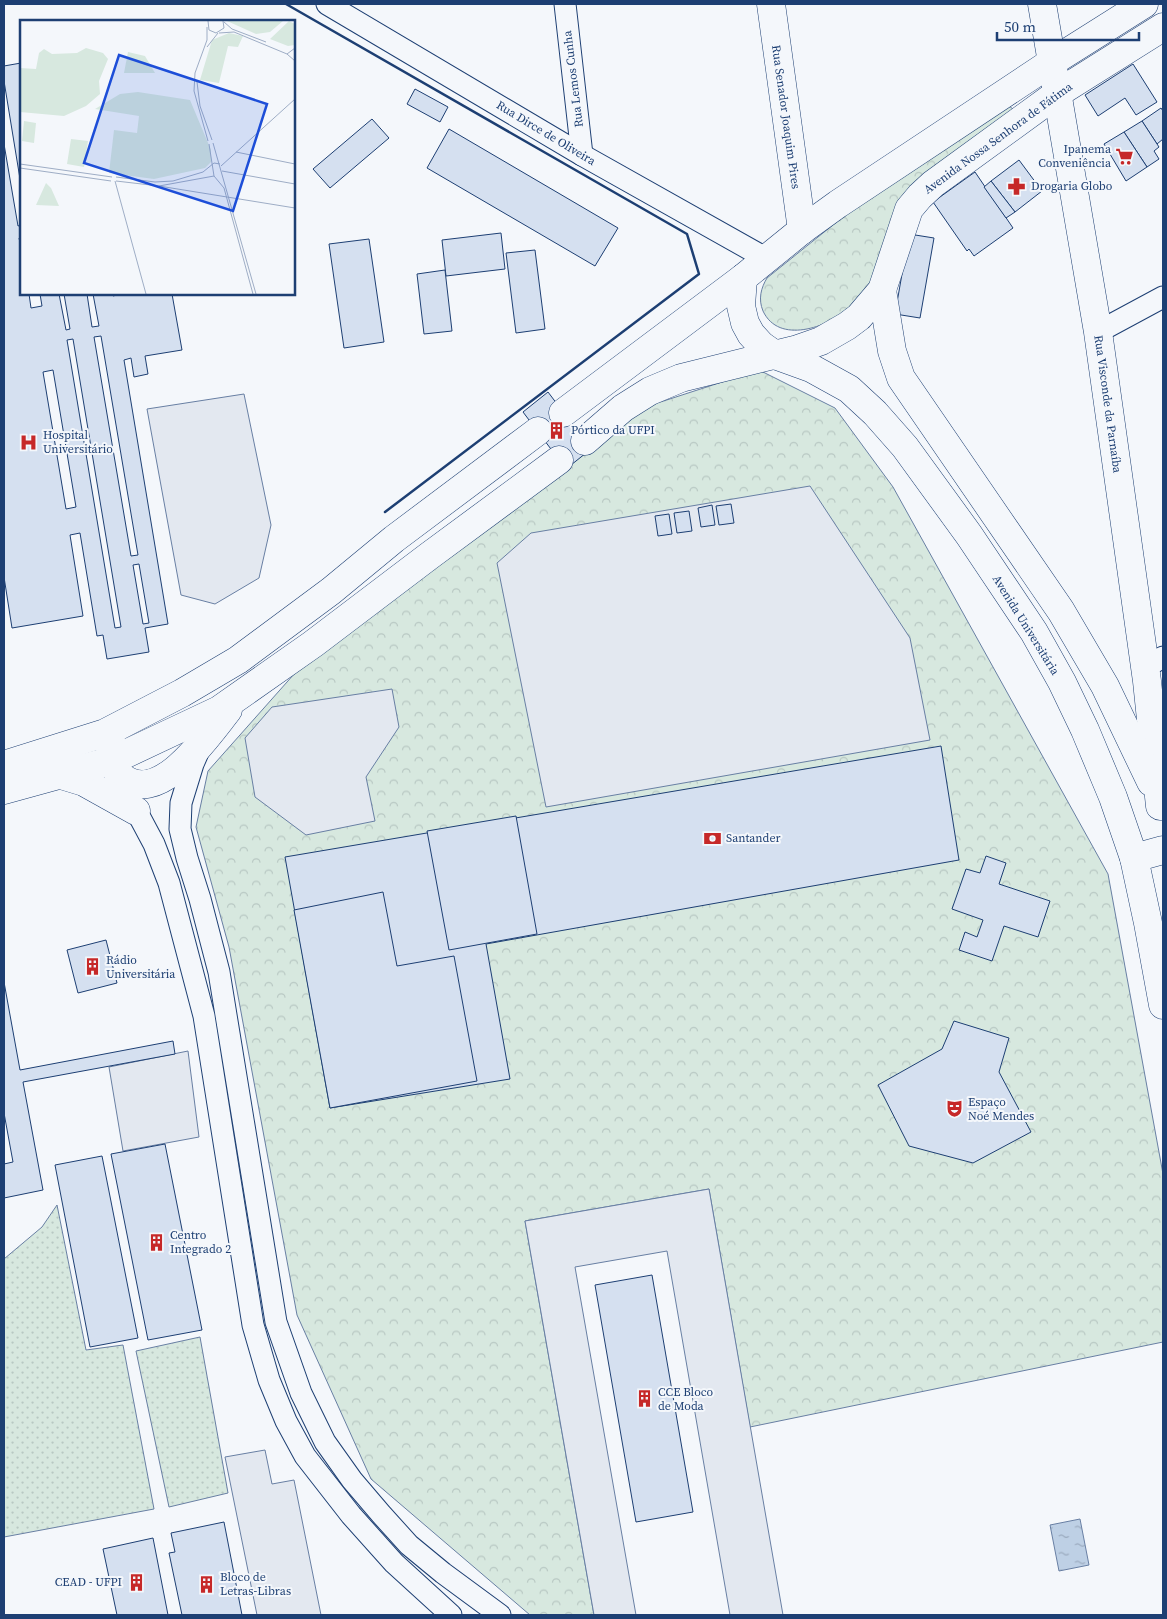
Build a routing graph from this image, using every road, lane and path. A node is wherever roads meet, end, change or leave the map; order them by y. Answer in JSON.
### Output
{"nodes":[{"id":1,"x":327,"y":4,"type":"edge"},
{"id":2,"x":564,"y":4,"type":"edge"},
{"id":3,"x":771,"y":4,"type":"edge"},
{"id":4,"x":1042,"y":4,"type":"edge"},
{"id":5,"x":1144,"y":4,"type":"edge"},
{"id":6,"x":358,"y":13,"type":"edge"},
{"id":7,"x":1163,"y":27,"type":"edge"},
{"id":8,"x":1052,"y":62,"type":"junction"},
{"id":9,"x":1058,"y":93,"type":"junction"},
{"id":10,"x":582,"y":154,"type":"junction"},
{"id":11,"x":802,"y":230,"type":"junction"},
{"id":12,"x":767,"y":259,"type":"junction"},
{"id":13,"x":744,"y":278,"type":"junction"},
{"id":14,"x":882,"y":290,"type":"junction"},
{"id":15,"x":1163,"y":297,"type":"edge"},
{"id":16,"x":1098,"y":332,"type":"junction"},
{"id":17,"x":776,"y":354,"type":"junction"},
{"id":18,"x":563,"y":412,"type":"dead end"},
{"id":19,"x":538,"y":431,"type":"dead end"},
{"id":20,"x":585,"y":441,"type":"dead end"},
{"id":21,"x":559,"y":460,"type":"dead end"},
{"id":22,"x":484,"y":471,"type":"junction"},
{"id":23,"x":504,"y":501,"type":"junction"},
{"id":24,"x":997,"y":518,"type":"junction"},
{"id":25,"x":969,"y":535,"type":"junction"},
{"id":26,"x":1154,"y":662,"type":"edge"},
{"id":27,"x":242,"y":694,"type":"junction"},
{"id":28,"x":120,"y":725,"type":"junction"},
{"id":29,"x":204,"y":739,"type":"junction"},
{"id":30,"x":4,"y":765,"type":"edge"},
{"id":31,"x":116,"y":767,"type":"junction"},
{"id":32,"x":61,"y":775,"type":"junction"},
{"id":33,"x":4,"y":790,"type":"edge"},
{"id":34,"x":136,"y":811,"type":"junction"},
{"id":35,"x":1162,"y":812,"type":"edge"},
{"id":36,"x":1163,"y":850,"type":"edge"},
{"id":37,"x":1134,"y":858,"type":"junction"},
{"id":38,"x":1163,"y":1004,"type":"edge"},
{"id":39,"x":451,"y":1615,"type":"edge"},
{"id":40,"x":500,"y":1615,"type":"edge"}],
"edges":[{"from":1,"to":6,"type":"street","name":"Rua Dirce de Oliveira"},
{"from":2,"to":10,"type":"street","name":"Rua Lemos Cunha"},
{"from":3,"to":11,"type":"main road","name":"Rua Senador Joaquim Pires"},
{"from":4,"to":8,"type":"main road","name":"Rua Visconde da Parnaíba"},
{"from":5,"to":8,"type":"main road"},
{"from":6,"to":10,"type":"street","name":"Rua Dirce de Oliveira"},
{"from":7,"to":9,"type":"main road","name":"Avenida Nossa Senhora de Fátima"},
{"from":8,"to":9,"type":"main road","name":"Rua Visconde da Parnaíba"},
{"from":8,"to":11,"type":"main road"},
{"from":9,"to":14,"type":"main road","name":"Avenida Nossa Senhora de Fátima"},
{"from":9,"to":16,"type":"main road","name":"Rua Visconde da Parnaíba"},
{"from":10,"to":12,"type":"street","name":"Rua Dirce de Oliveira"},
{"from":11,"to":12,"type":"main road"},
{"from":12,"to":13,"type":"main road"},
{"from":13,"to":17,"type":"main road","name":"Avenida Universitária"},
{"from":13,"to":18,"type":"main road"},
{"from":14,"to":17,"type":"main road"},
{"from":14,"to":24,"type":"main road"},
{"from":15,"to":16,"type":"street"},
{"from":16,"to":26,"type":"main road","name":"Rua Visconde da Parnaíba"},
{"from":17,"to":20,"type":"main road"},
{"from":17,"to":25,"type":"main road","name":"Avenida Universitária"},
{"from":19,"to":22,"type":"main road"},
{"from":21,"to":23,"type":"main road"},
{"from":22,"to":23,"type":"main road"},
{"from":22,"to":28,"type":"main road"},
{"from":23,"to":27,"type":"main road"},
{"from":24,"to":25,"type":"main road"},
{"from":24,"to":35,"type":"main road"},
{"from":25,"to":37,"type":"main road","name":"Avenida Universitária"},
{"from":26,"to":35,"type":"main road","name":"Rua Visconde da Parnaíba"},
{"from":27,"to":29,"type":"main road"},
{"from":27,"to":31,"type":"main road"},
{"from":28,"to":30,"type":"main road"},
{"from":28,"to":31,"type":"main road"},
{"from":29,"to":31,"type":"main road"},
{"from":29,"to":40,"type":"street"},
{"from":31,"to":32,"type":"main road"},
{"from":31,"to":34,"type":"street"},
{"from":32,"to":33,"type":"main road"},
{"from":32,"to":34,"type":"main road"},
{"from":34,"to":39,"type":"street"},
{"from":36,"to":37,"type":"main road"},
{"from":37,"to":38,"type":"main road","name":"Avenida Universitária"}]}
